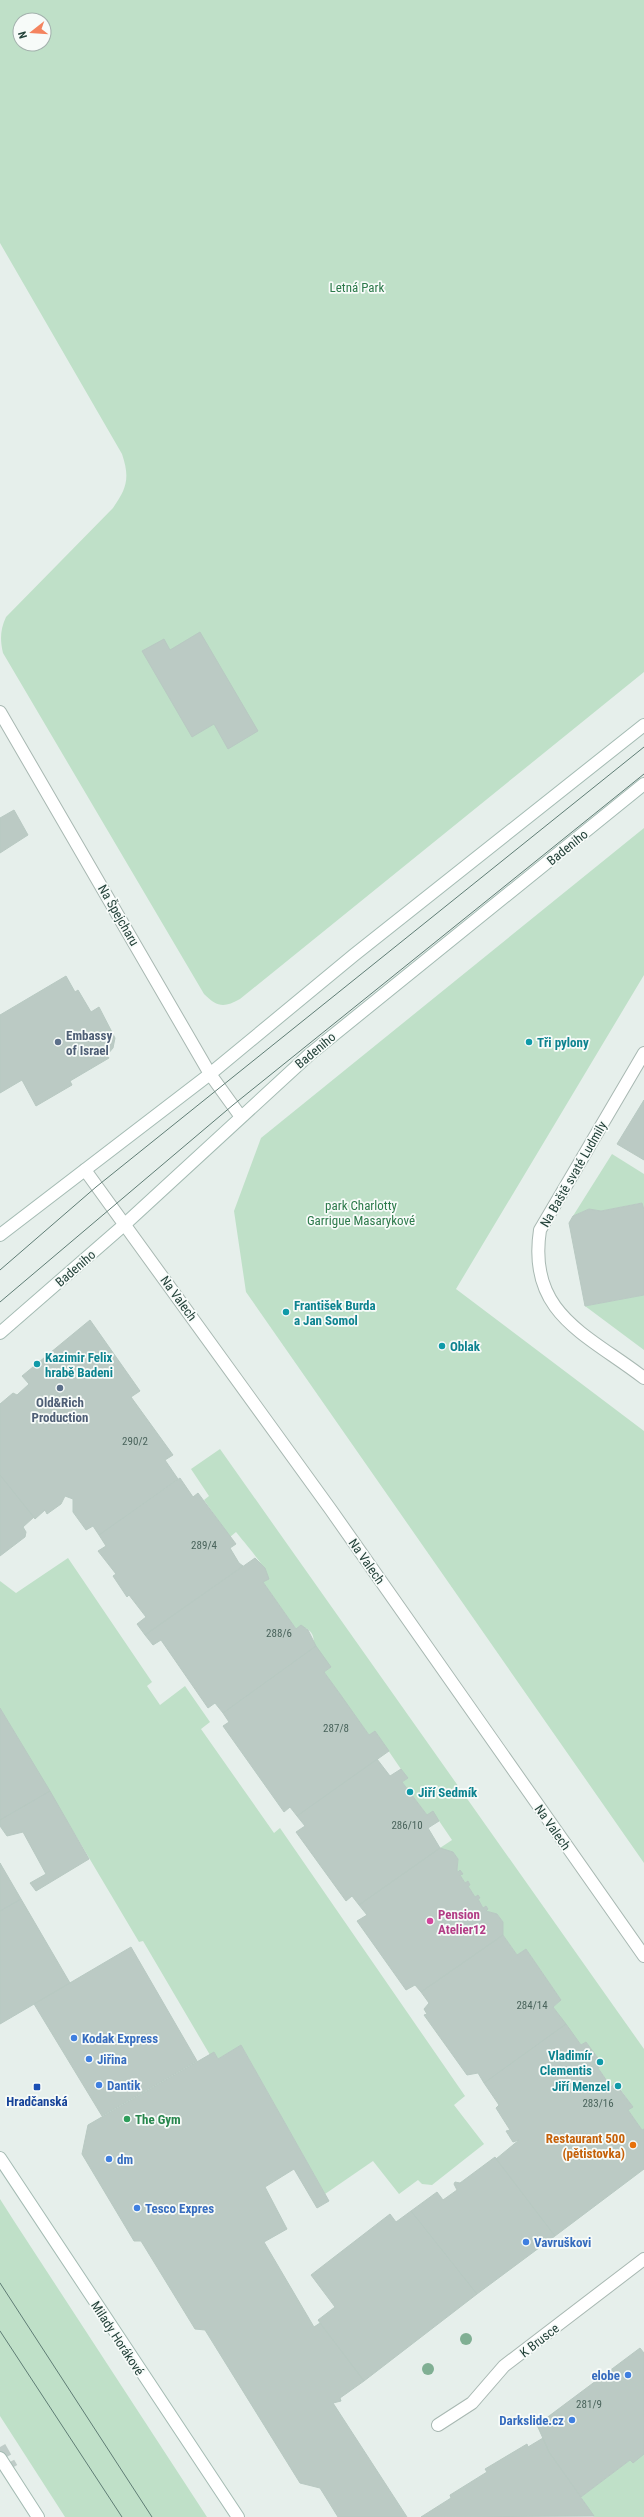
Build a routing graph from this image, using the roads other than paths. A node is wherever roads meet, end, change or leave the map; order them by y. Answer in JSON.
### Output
{"nodes":[{"id":1,"x":0,"y":712,"type":"edge"},
{"id":2,"x":644,"y":725,"type":"edge"},
{"id":3,"x":644,"y":784,"type":"edge"},
{"id":4,"x":644,"y":1053,"type":"edge"},
{"id":5,"x":210,"y":1074,"type":"junction"},
{"id":6,"x":241,"y":1117,"type":"junction"},
{"id":7,"x":85,"y":1170,"type":"junction"},
{"id":8,"x":124,"y":1225,"type":"junction"},
{"id":9,"x":0,"y":1235,"type":"edge"},
{"id":10,"x":0,"y":1333,"type":"edge"},
{"id":11,"x":644,"y":1378,"type":"edge"},
{"id":12,"x":644,"y":1956,"type":"edge"},
{"id":13,"x":0,"y":2158,"type":"edge"},
{"id":14,"x":644,"y":2259,"type":"edge"},
{"id":15,"x":438,"y":2425,"type":"dead end"},
{"id":16,"x":0,"y":2458,"type":"edge"},
{"id":17,"x":38,"y":2517,"type":"edge"},
{"id":18,"x":238,"y":2517,"type":"edge"}],
"edges":[{"from":1,"to":5,"type":"main road","name":"Na Špejcharu"},
{"from":2,"to":5,"type":"main road"},
{"from":3,"to":6,"type":"main road","name":"Badeniho"},
{"from":4,"to":11,"type":"main road","name":"Na Baště svaté Ludmily"},
{"from":5,"to":6,"type":"main road","name":"Na Špejcharu"},
{"from":5,"to":7,"type":"main road"},
{"from":6,"to":8,"type":"main road","name":"Badeniho"},
{"from":7,"to":8,"type":"main road","name":"Na Valech"},
{"from":7,"to":9,"type":"main road"},
{"from":8,"to":10,"type":"main road","name":"Badeniho"},
{"from":8,"to":12,"type":"main road","name":"Na Valech"},
{"from":13,"to":18,"type":"main road","name":"Milady Horákové"},
{"from":14,"to":15,"type":"main road","name":"K Brusce"},
{"from":16,"to":17,"type":"main road"}]}
